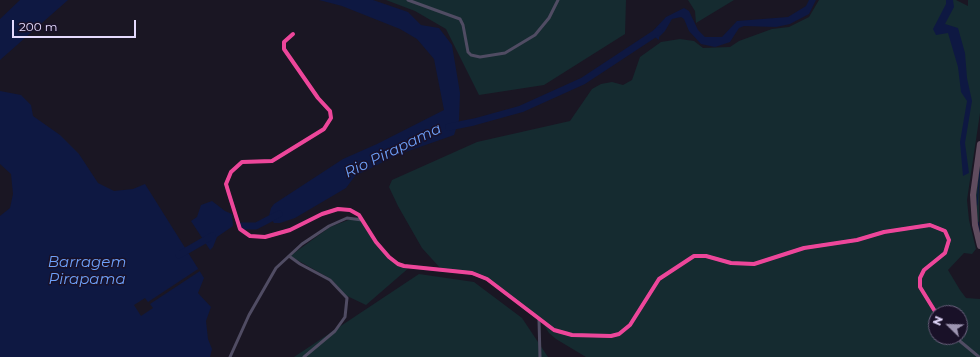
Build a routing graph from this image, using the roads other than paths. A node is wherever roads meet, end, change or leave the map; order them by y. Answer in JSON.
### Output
{"nodes":[{"id":1,"x":408,"y":0,"type":"edge"},
{"id":2,"x":558,"y":0,"type":"edge"},
{"id":3,"x":293,"y":34,"type":"dead end"},
{"id":4,"x":980,"y":144,"type":"edge"},
{"id":5,"x":362,"y":220,"type":"junction"},
{"id":6,"x":980,"y":246,"type":"edge"},
{"id":7,"x":289,"y":256,"type":"junction"},
{"id":8,"x":931,"y":305,"type":"edge"},
{"id":9,"x":539,"y":320,"type":"junction"},
{"id":10,"x":965,"y":345,"type":"edge"},
{"id":11,"x":230,"y":357,"type":"edge"},
{"id":12,"x":304,"y":357,"type":"edge"},
{"id":13,"x":540,"y":357,"type":"edge"},
{"id":14,"x":979,"y":357,"type":"edge"}],
"edges":[{"from":1,"to":2,"type":"street"},
{"from":3,"to":5,"type":"street"},
{"from":4,"to":6,"type":"highway"},
{"from":5,"to":7,"type":"street"},
{"from":5,"to":9,"type":"street"},
{"from":7,"to":11,"type":"street"},
{"from":7,"to":12,"type":"street"},
{"from":8,"to":9,"type":"street"},
{"from":9,"to":13,"type":"street"},
{"from":10,"to":14,"type":"street"}]}
